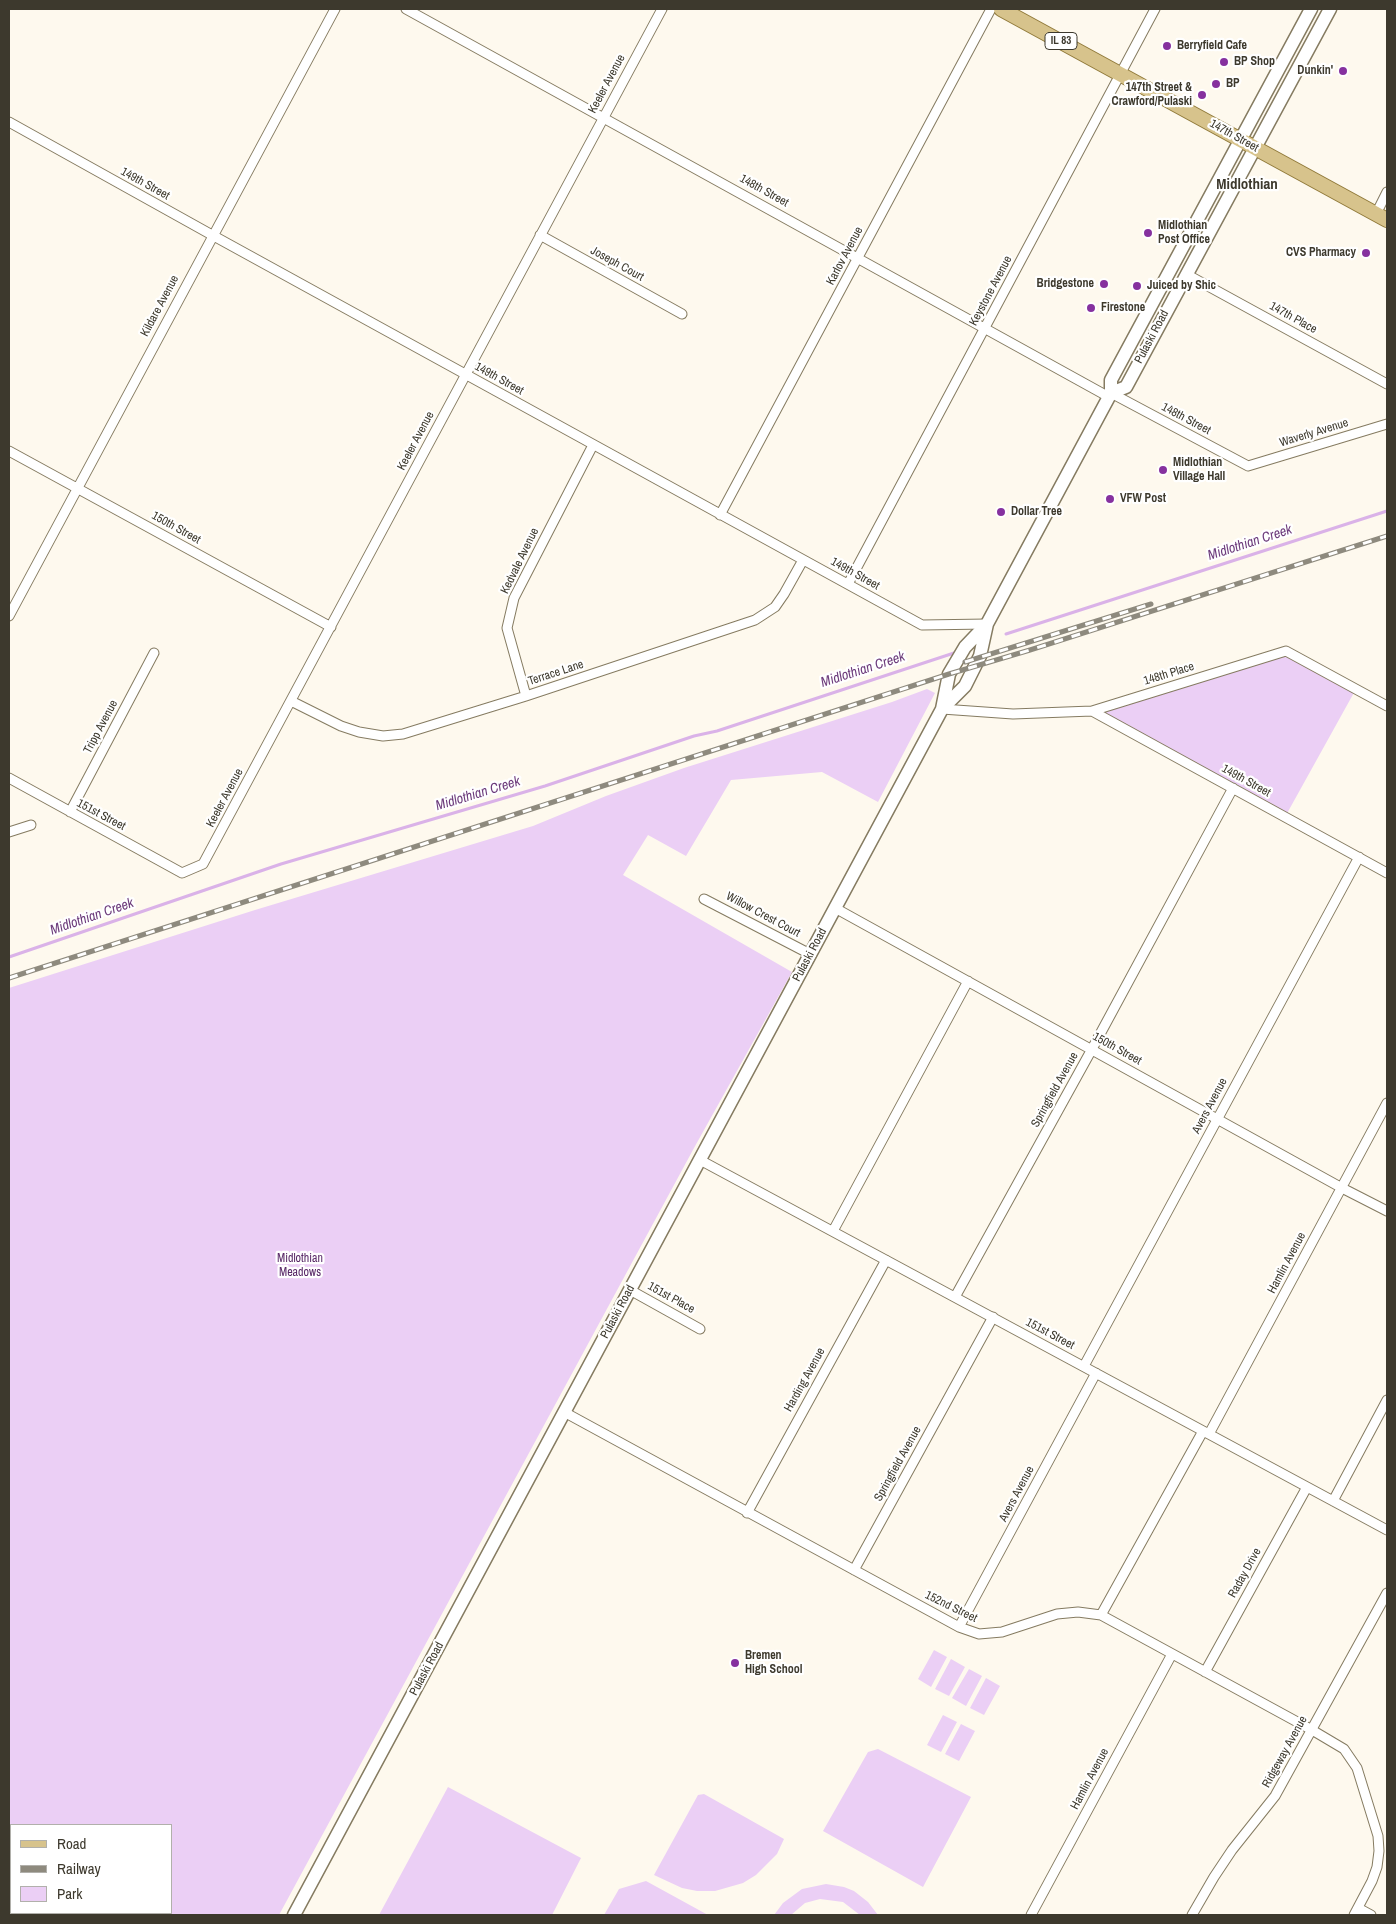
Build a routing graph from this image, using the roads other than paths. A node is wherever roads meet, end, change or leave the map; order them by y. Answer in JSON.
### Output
{"nodes":[{"id":1,"x":335,"y":9,"type":"edge"},
{"id":2,"x":406,"y":9,"type":"edge"},
{"id":3,"x":662,"y":9,"type":"edge"},
{"id":4,"x":991,"y":9,"type":"edge"},
{"id":5,"x":1002,"y":9,"type":"edge"},
{"id":6,"x":1155,"y":9,"type":"edge"},
{"id":7,"x":1311,"y":9,"type":"edge"},
{"id":8,"x":1330,"y":9,"type":"edge"},
{"id":9,"x":1121,"y":74,"type":"junction"},
{"id":10,"x":604,"y":116,"type":"junction"},
{"id":11,"x":9,"y":122,"type":"edge"},
{"id":12,"x":1241,"y":140,"type":"junction"},
{"id":13,"x":1255,"y":148,"type":"junction"},
{"id":14,"x":1387,"y":192,"type":"edge"},
{"id":15,"x":1382,"y":217,"type":"edge"},
{"id":16,"x":540,"y":235,"type":"junction"},
{"id":17,"x":212,"y":236,"type":"junction"},
{"id":18,"x":858,"y":258,"type":"junction"},
{"id":19,"x":1186,"y":274,"type":"junction"},
{"id":20,"x":682,"y":314,"type":"dead end"},
{"id":21,"x":985,"y":328,"type":"junction"},
{"id":22,"x":465,"y":374,"type":"junction"},
{"id":23,"x":1387,"y":384,"type":"edge"},
{"id":24,"x":1110,"y":395,"type":"junction"},
{"id":25,"x":1387,"y":424,"type":"edge"},
{"id":26,"x":593,"y":445,"type":"junction"},
{"id":27,"x":9,"y":451,"type":"edge"},
{"id":28,"x":1248,"y":466,"type":"joint"},
{"id":29,"x":77,"y":488,"type":"junction"},
{"id":30,"x":720,"y":514,"type":"junction"},
{"id":31,"x":803,"y":560,"type":"junction"},
{"id":32,"x":848,"y":584,"type":"junction"},
{"id":33,"x":9,"y":616,"type":"edge"},
{"id":34,"x":987,"y":624,"type":"junction"},
{"id":35,"x":331,"y":628,"type":"junction"},
{"id":36,"x":154,"y":653,"type":"dead end"},
{"id":37,"x":526,"y":696,"type":"junction"},
{"id":38,"x":291,"y":701,"type":"junction"},
{"id":39,"x":1387,"y":706,"type":"edge"},
{"id":40,"x":942,"y":709,"type":"junction"},
{"id":41,"x":1092,"y":711,"type":"junction"},
{"id":42,"x":9,"y":778,"type":"edge"},
{"id":43,"x":1233,"y":788,"type":"junction"},
{"id":44,"x":70,"y":812,"type":"junction"},
{"id":45,"x":31,"y":825,"type":"dead end"},
{"id":46,"x":9,"y":832,"type":"edge"},
{"id":47,"x":1359,"y":857,"type":"junction"},
{"id":48,"x":1387,"y":872,"type":"edge"},
{"id":49,"x":182,"y":873,"type":"joint"},
{"id":50,"x":704,"y":899,"type":"dead end"},
{"id":51,"x":835,"y":908,"type":"junction"},
{"id":52,"x":810,"y":954,"type":"junction"},
{"id":53,"x":968,"y":981,"type":"junction"},
{"id":54,"x":1092,"y":1050,"type":"junction"},
{"id":55,"x":1387,"y":1103,"type":"edge"},
{"id":56,"x":1217,"y":1119,"type":"junction"},
{"id":57,"x":700,"y":1160,"type":"junction"},
{"id":58,"x":1342,"y":1188,"type":"junction"},
{"id":59,"x":1387,"y":1211,"type":"edge"},
{"id":60,"x":833,"y":1231,"type":"junction"},
{"id":61,"x":886,"y":1260,"type":"junction"},
{"id":62,"x":630,"y":1290,"type":"junction"},
{"id":63,"x":955,"y":1297,"type":"junction"},
{"id":64,"x":993,"y":1317,"type":"junction"},
{"id":65,"x":700,"y":1328,"type":"dead end"},
{"id":66,"x":1084,"y":1366,"type":"junction"},
{"id":67,"x":1096,"y":1373,"type":"junction"},
{"id":68,"x":1387,"y":1400,"type":"edge"},
{"id":69,"x":564,"y":1412,"type":"junction"},
{"id":70,"x":1206,"y":1432,"type":"junction"},
{"id":71,"x":1307,"y":1486,"type":"junction"},
{"id":72,"x":1333,"y":1501,"type":"junction"},
{"id":73,"x":747,"y":1512,"type":"junction"},
{"id":74,"x":1387,"y":1530,"type":"edge"},
{"id":75,"x":854,"y":1570,"type":"junction"},
{"id":76,"x":1387,"y":1593,"type":"edge"},
{"id":77,"x":1101,"y":1615,"type":"junction"},
{"id":78,"x":960,"y":1627,"type":"junction"},
{"id":79,"x":1172,"y":1654,"type":"junction"},
{"id":80,"x":1205,"y":1672,"type":"junction"},
{"id":81,"x":1312,"y":1730,"type":"junction"},
{"id":82,"x":1356,"y":1912,"type":"edge"},
{"id":83,"x":294,"y":1915,"type":"edge"},
{"id":84,"x":1031,"y":1915,"type":"edge"},
{"id":85,"x":1192,"y":1915,"type":"edge"},
{"id":86,"x":1371,"y":1915,"type":"edge"}],
"edges":[{"from":1,"to":17,"type":"street","name":"Kildare Avenue"},
{"from":2,"to":10,"type":"street","name":"148th Street"},
{"from":3,"to":10,"type":"street","name":"Keeler Avenue"},
{"from":4,"to":18,"type":"street","name":"Karlov Avenue"},
{"from":5,"to":9,"type":"main road","name":"147th Street","number":"IL 83"},
{"from":6,"to":9,"type":"street","name":"Keystone Avenue"},
{"from":7,"to":12,"type":"main road","name":"Pulaski Road"},
{"from":8,"to":13,"type":"main road","name":"Pulaski Road"},
{"from":9,"to":12,"type":"main road","name":"147th Street","number":"IL 83"},
{"from":9,"to":21,"type":"street","name":"Keystone Avenue"},
{"from":10,"to":16,"type":"street","name":"Keeler Avenue"},
{"from":10,"to":18,"type":"street","name":"148th Street"},
{"from":11,"to":17,"type":"street","name":"149th Street"},
{"from":12,"to":13,"type":"main road","name":"147th Street","number":"IL 83"},
{"from":12,"to":24,"type":"main road","name":"Pulaski Road"},
{"from":13,"to":15,"type":"main road","name":"147th Street","number":"IL 83"},
{"from":13,"to":19,"type":"main road","name":"Pulaski Road"},
{"from":14,"to":15,"type":"street"},
{"from":16,"to":20,"type":"street","name":"Joseph Court"},
{"from":16,"to":22,"type":"street","name":"Keeler Avenue"},
{"from":17,"to":22,"type":"street","name":"149th Street"},
{"from":17,"to":29,"type":"street","name":"Kildare Avenue"},
{"from":18,"to":21,"type":"street","name":"148th Street"},
{"from":18,"to":30,"type":"street","name":"Karlov Avenue"},
{"from":19,"to":23,"type":"street","name":"147th Place"},
{"from":19,"to":24,"type":"main road","name":"Pulaski Road"},
{"from":21,"to":24,"type":"street","name":"148th Street"},
{"from":21,"to":32,"type":"street","name":"Keystone Avenue"},
{"from":22,"to":26,"type":"street","name":"149th Street"},
{"from":22,"to":35,"type":"street","name":"Keeler Avenue"},
{"from":24,"to":28,"type":"street","name":"148th Street"},
{"from":24,"to":34,"type":"main road","name":"Pulaski Road"},
{"from":25,"to":28,"type":"street","name":"Waverly Avenue"},
{"from":26,"to":30,"type":"street","name":"149th Street"},
{"from":26,"to":37,"type":"street","name":"Kedvale Avenue"},
{"from":27,"to":29,"type":"street","name":"150th Street"},
{"from":29,"to":33,"type":"street","name":"Kildare Avenue"},
{"from":29,"to":35,"type":"street","name":"150th Street"},
{"from":30,"to":31,"type":"street","name":"149th Street"},
{"from":31,"to":32,"type":"street","name":"149th Street"},
{"from":31,"to":37,"type":"street","name":"Terrace Lane"},
{"from":32,"to":34,"type":"street","name":"149th Street"},
{"from":34,"to":40,"type":"main road","name":"Pulaski Road"},
{"from":34,"to":40,"type":"main road","name":"Pulaski Road"},
{"from":35,"to":38,"type":"street","name":"Keeler Avenue"},
{"from":36,"to":44,"type":"street","name":"Tripp Avenue"},
{"from":37,"to":38,"type":"street","name":"Terrace Lane"},
{"from":38,"to":49,"type":"street","name":"Keeler Avenue"},
{"from":39,"to":41,"type":"street","name":"148th Place"},
{"from":40,"to":41,"type":"street","name":"148th Place"},
{"from":40,"to":51,"type":"main road","name":"Pulaski Road"},
{"from":41,"to":43,"type":"street","name":"149th Street"},
{"from":42,"to":44,"type":"street","name":"151st Street"},
{"from":43,"to":47,"type":"street","name":"149th Street"},
{"from":43,"to":54,"type":"street","name":"Springfield Avenue"},
{"from":44,"to":49,"type":"street","name":"151st Street"},
{"from":45,"to":46,"type":"street"},
{"from":47,"to":48,"type":"street","name":"149th Street"},
{"from":47,"to":56,"type":"street","name":"Avers Avenue"},
{"from":50,"to":52,"type":"street","name":"Willow Crest Court"},
{"from":51,"to":52,"type":"main road","name":"Pulaski Road"},
{"from":51,"to":53,"type":"street","name":"150th Street"},
{"from":52,"to":57,"type":"main road","name":"Pulaski Road"},
{"from":53,"to":54,"type":"street","name":"150th Street"},
{"from":53,"to":60,"type":"street"},
{"from":54,"to":56,"type":"street","name":"150th Street"},
{"from":54,"to":63,"type":"street","name":"Springfield Avenue"},
{"from":55,"to":58,"type":"street","name":"Hamlin Avenue"},
{"from":56,"to":58,"type":"street","name":"150th Street"},
{"from":56,"to":66,"type":"street","name":"Avers Avenue"},
{"from":57,"to":60,"type":"street","name":"151st Street"},
{"from":57,"to":62,"type":"main road","name":"Pulaski Road"},
{"from":58,"to":59,"type":"street","name":"150th Street"},
{"from":58,"to":70,"type":"street","name":"Hamlin Avenue"},
{"from":60,"to":61,"type":"street","name":"151st Street"},
{"from":61,"to":63,"type":"street","name":"151st Street"},
{"from":61,"to":73,"type":"street","name":"Harding Avenue"},
{"from":62,"to":65,"type":"street","name":"151st Place"},
{"from":62,"to":69,"type":"main road","name":"Pulaski Road"},
{"from":63,"to":64,"type":"street","name":"151st Street"},
{"from":64,"to":66,"type":"street","name":"151st Street"},
{"from":64,"to":75,"type":"street","name":"Springfield Avenue"},
{"from":66,"to":67,"type":"street","name":"151st Street"},
{"from":67,"to":70,"type":"street","name":"151st Street"},
{"from":67,"to":78,"type":"street","name":"Avers Avenue"},
{"from":68,"to":72,"type":"street"},
{"from":69,"to":73,"type":"street","name":"152nd Street"},
{"from":69,"to":83,"type":"main road","name":"Pulaski Road"},
{"from":70,"to":71,"type":"street","name":"151st Street"},
{"from":70,"to":77,"type":"street","name":"Hamlin Avenue"},
{"from":71,"to":72,"type":"street","name":"151st Street"},
{"from":71,"to":80,"type":"street","name":"Raday Drive"},
{"from":72,"to":74,"type":"street","name":"151st Street"},
{"from":73,"to":75,"type":"street","name":"152nd Street"},
{"from":75,"to":78,"type":"street","name":"152nd Street"},
{"from":76,"to":81,"type":"street","name":"Ridgeway Avenue"},
{"from":77,"to":78,"type":"street","name":"152nd Street"},
{"from":77,"to":79,"type":"street","name":"152nd Street"},
{"from":79,"to":80,"type":"street","name":"152nd Street"},
{"from":79,"to":84,"type":"street","name":"Hamlin Avenue"},
{"from":80,"to":81,"type":"street","name":"152nd Street"},
{"from":81,"to":82,"type":"street","name":"152nd Street"},
{"from":81,"to":85,"type":"street","name":"Ridgeway Avenue"},
{"from":82,"to":86,"type":"street"}]}
